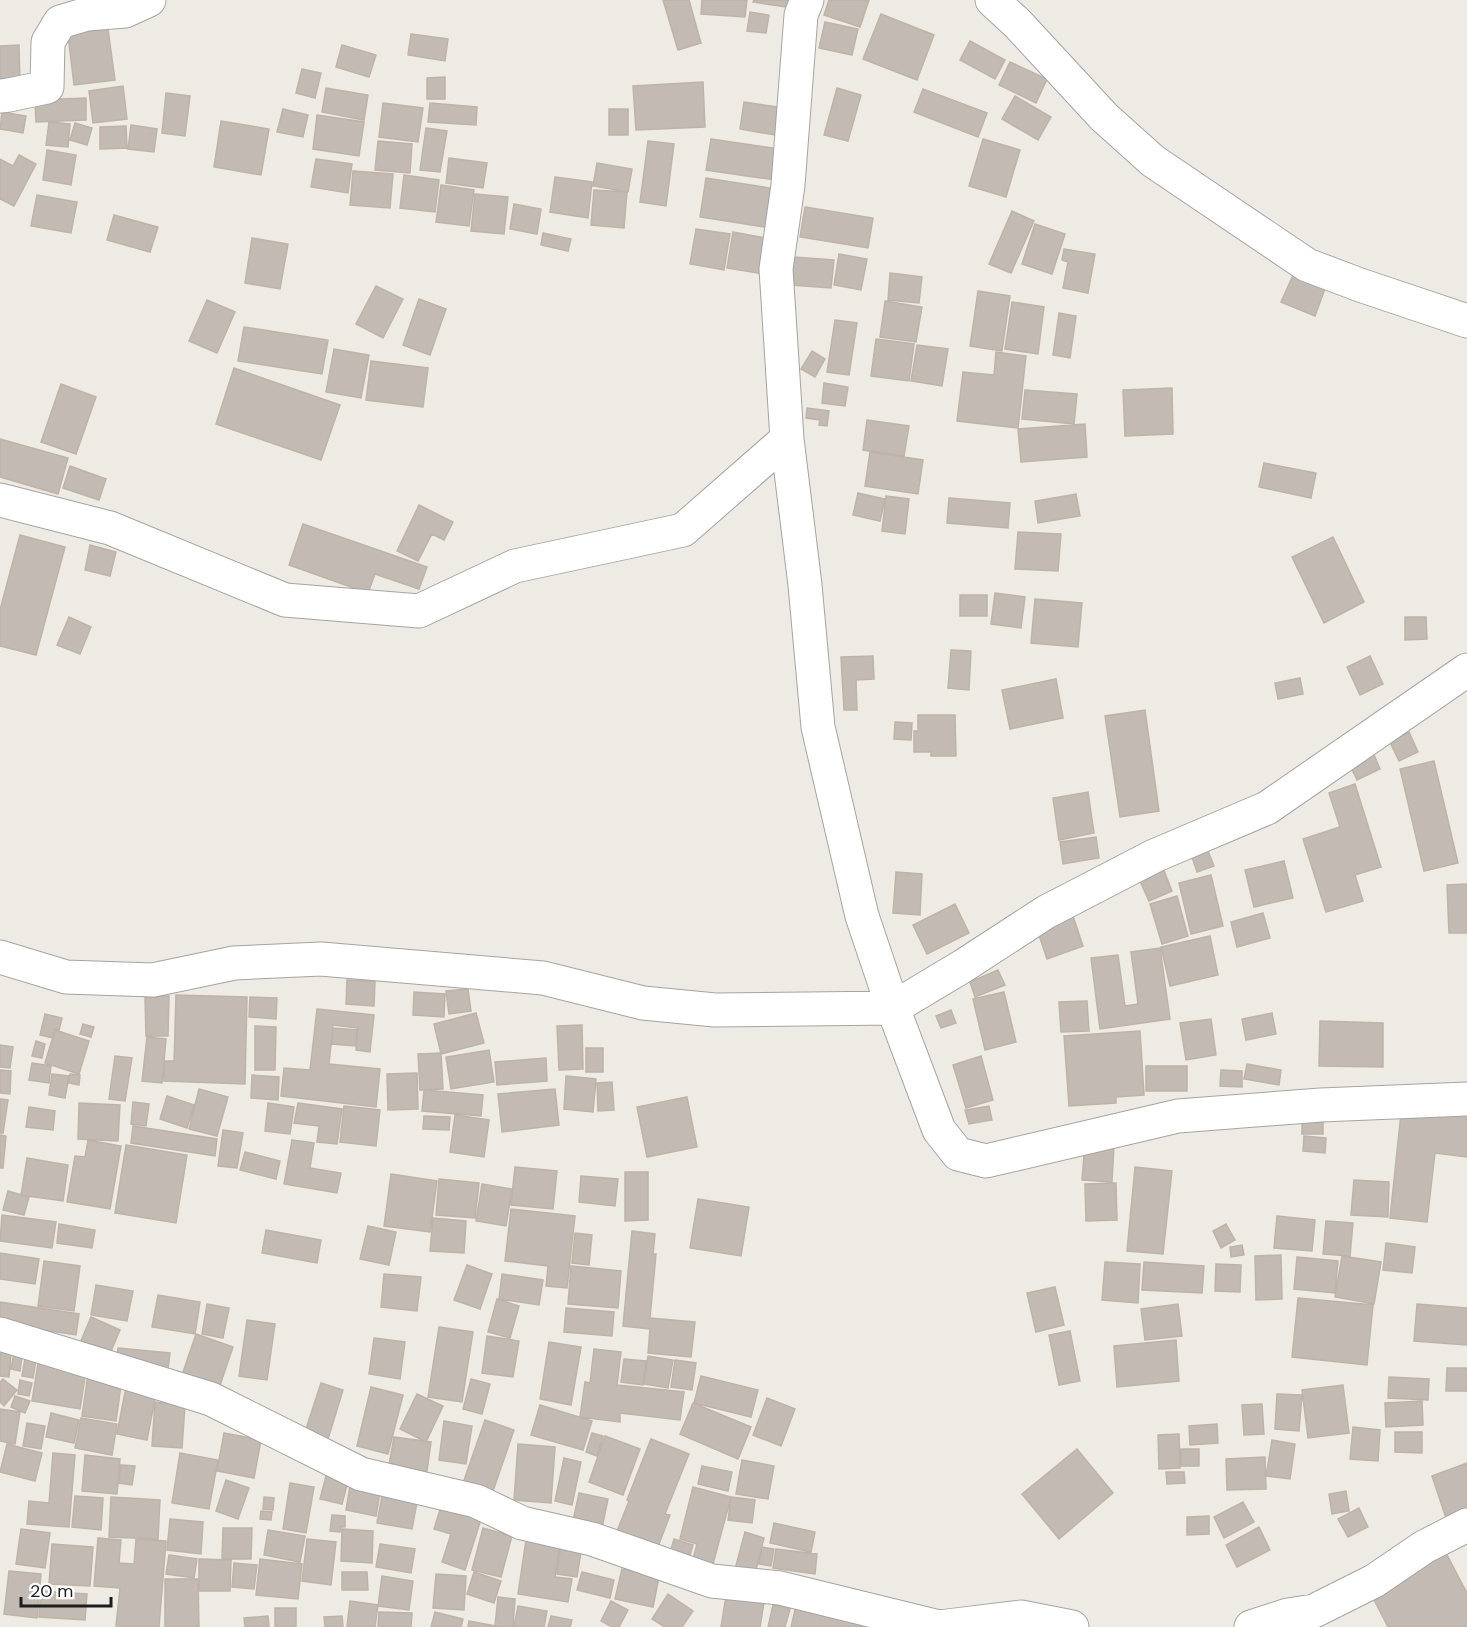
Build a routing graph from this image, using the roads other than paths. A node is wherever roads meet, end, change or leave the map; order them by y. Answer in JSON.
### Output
{"nodes":[{"id":1,"x":149,"y":0,"type":"edge"},
{"id":2,"x":807,"y":0,"type":"edge"},
{"id":3,"x":992,"y":0,"type":"edge"},
{"id":4,"x":0,"y":96,"type":"edge"},
{"id":5,"x":1467,"y":321,"type":"edge"},
{"id":6,"x":787,"y":439,"type":"junction"},
{"id":7,"x":0,"y":500,"type":"edge"},
{"id":8,"x":1467,"y":670,"type":"edge"},
{"id":9,"x":0,"y":957,"type":"edge"},
{"id":10,"x":893,"y":1008,"type":"junction"},
{"id":11,"x":1467,"y":1099,"type":"edge"},
{"id":12,"x":0,"y":1334,"type":"edge"},
{"id":13,"x":1467,"y":1525,"type":"edge"},
{"id":14,"x":939,"y":1627,"type":"edge"},
{"id":15,"x":1072,"y":1627,"type":"edge"},
{"id":16,"x":1251,"y":1627,"type":"edge"}],
"edges":[{"from":1,"to":4,"type":"street"},
{"from":2,"to":6,"type":"street"},
{"from":3,"to":5,"type":"street"},
{"from":6,"to":7,"type":"street"},
{"from":6,"to":10,"type":"street"},
{"from":8,"to":10,"type":"street"},
{"from":9,"to":10,"type":"street"},
{"from":10,"to":11,"type":"street"},
{"from":12,"to":14,"type":"street"},
{"from":13,"to":16,"type":"street"},
{"from":14,"to":15,"type":"street"}]}
